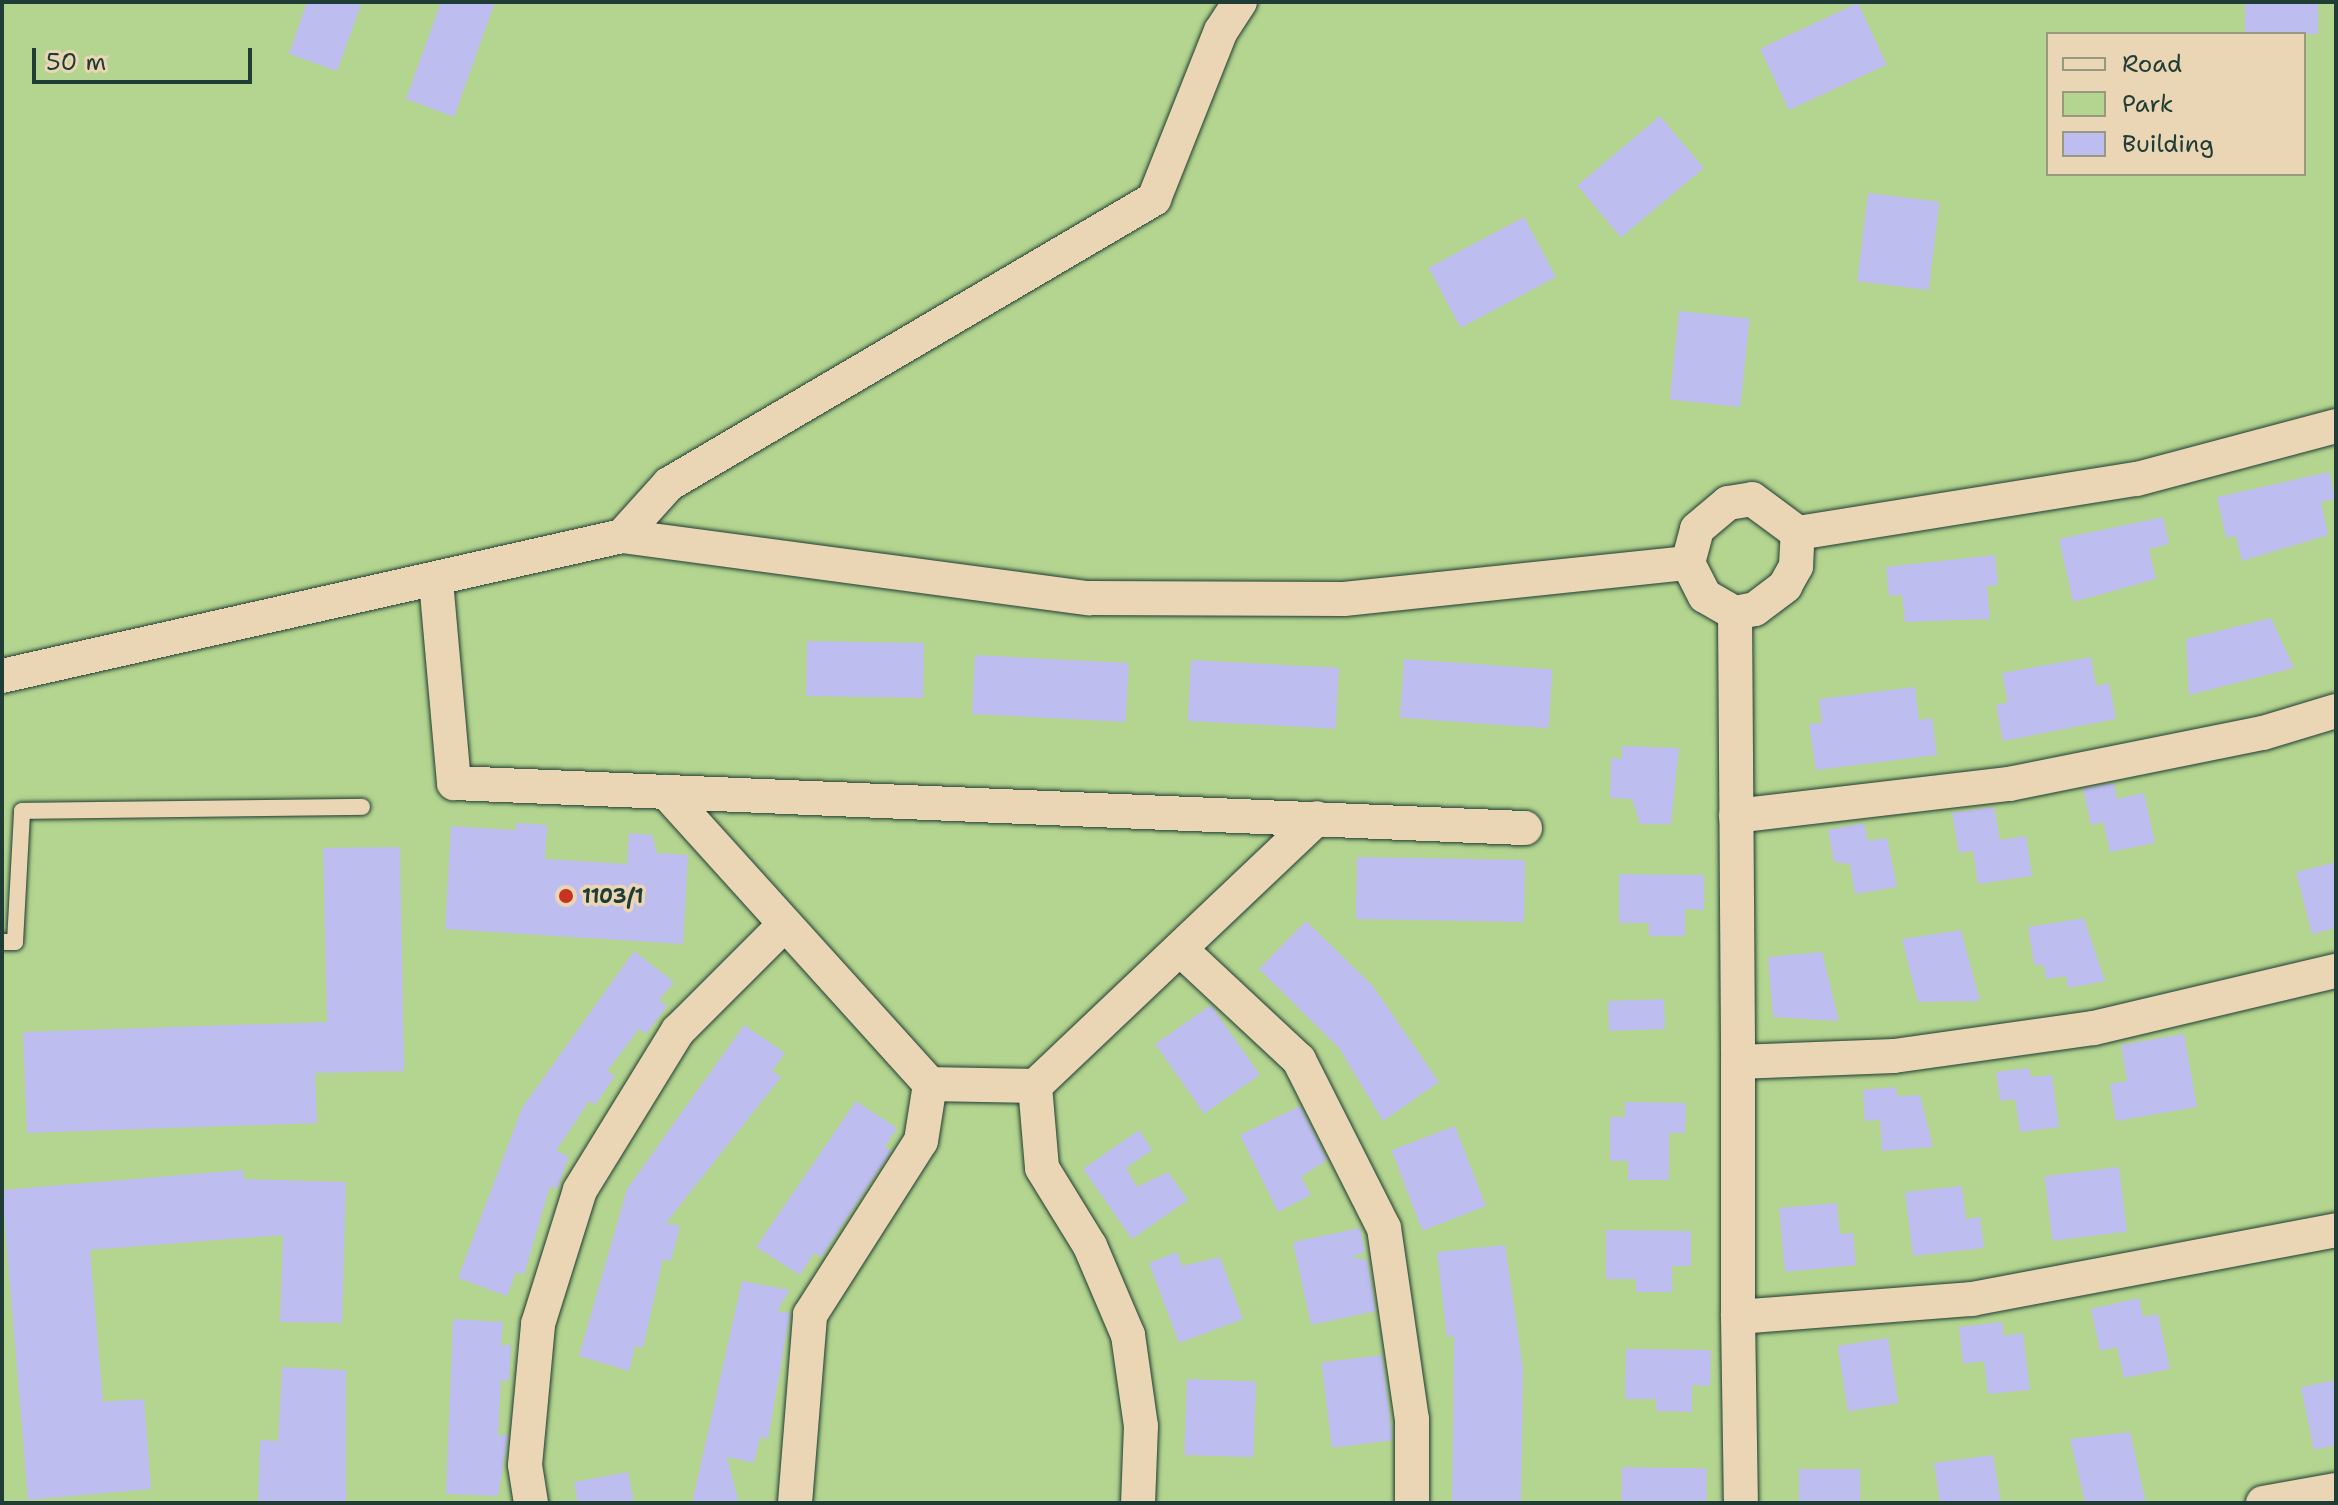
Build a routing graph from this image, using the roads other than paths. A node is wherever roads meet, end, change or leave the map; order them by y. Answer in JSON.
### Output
{"nodes":[{"id":1,"x":1240,"y":2,"type":"edge"},
{"id":2,"x":2336,"y":426,"type":"edge"},
{"id":3,"x":1798,"y":533,"type":"junction"},
{"id":4,"x":622,"y":536,"type":"junction"},
{"id":5,"x":1688,"y":563,"type":"junction"},
{"id":6,"x":436,"y":581,"type":"junction"},
{"id":7,"x":1735,"y":613,"type":"junction"},
{"id":8,"x":2,"y":676,"type":"edge"},
{"id":9,"x":2336,"y":711,"type":"edge"},
{"id":10,"x":666,"y":792,"type":"junction"},
{"id":11,"x":362,"y":807,"type":"dead end"},
{"id":12,"x":1736,"y":816,"type":"junction"},
{"id":13,"x":1317,"y":818,"type":"junction"},
{"id":14,"x":1525,"y":828,"type":"dead end"},
{"id":15,"x":785,"y":924,"type":"junction"},
{"id":16,"x":2,"y":942,"type":"edge"},
{"id":17,"x":1180,"y":949,"type":"junction"},
{"id":18,"x":2336,"y":971,"type":"edge"},
{"id":19,"x":1738,"y":1062,"type":"junction"},
{"id":20,"x":930,"y":1084,"type":"junction"},
{"id":21,"x":1035,"y":1086,"type":"junction"},
{"id":22,"x":2336,"y":1230,"type":"edge"},
{"id":23,"x":1738,"y":1317,"type":"junction"},
{"id":24,"x":2336,"y":1490,"type":"edge"},
{"id":25,"x":531,"y":1503,"type":"edge"},
{"id":26,"x":795,"y":1503,"type":"edge"},
{"id":27,"x":1138,"y":1503,"type":"edge"},
{"id":28,"x":1412,"y":1503,"type":"edge"},
{"id":29,"x":1741,"y":1503,"type":"edge"},
{"id":30,"x":2263,"y":1503,"type":"edge"}],
"edges":[{"from":1,"to":4,"type":"street"},
{"from":2,"to":3,"type":"street"},
{"from":3,"to":5,"type":"street"},
{"from":3,"to":7,"type":"street"},
{"from":4,"to":5,"type":"street"},
{"from":4,"to":6,"type":"street"},
{"from":5,"to":7,"type":"street"},
{"from":6,"to":8,"type":"street"},
{"from":6,"to":10,"type":"street"},
{"from":7,"to":12,"type":"street"},
{"from":9,"to":12,"type":"street"},
{"from":10,"to":13,"type":"street"},
{"from":10,"to":15,"type":"street"},
{"from":11,"to":16,"type":"lane"},
{"from":12,"to":19,"type":"street"},
{"from":13,"to":14,"type":"street"},
{"from":13,"to":17,"type":"street"},
{"from":15,"to":20,"type":"street"},
{"from":15,"to":25,"type":"street"},
{"from":17,"to":21,"type":"street"},
{"from":17,"to":28,"type":"street"},
{"from":18,"to":19,"type":"street"},
{"from":19,"to":23,"type":"street"},
{"from":20,"to":21,"type":"street"},
{"from":20,"to":26,"type":"street"},
{"from":21,"to":27,"type":"street"},
{"from":22,"to":23,"type":"street"},
{"from":23,"to":29,"type":"street"},
{"from":24,"to":30,"type":"street"}]}
